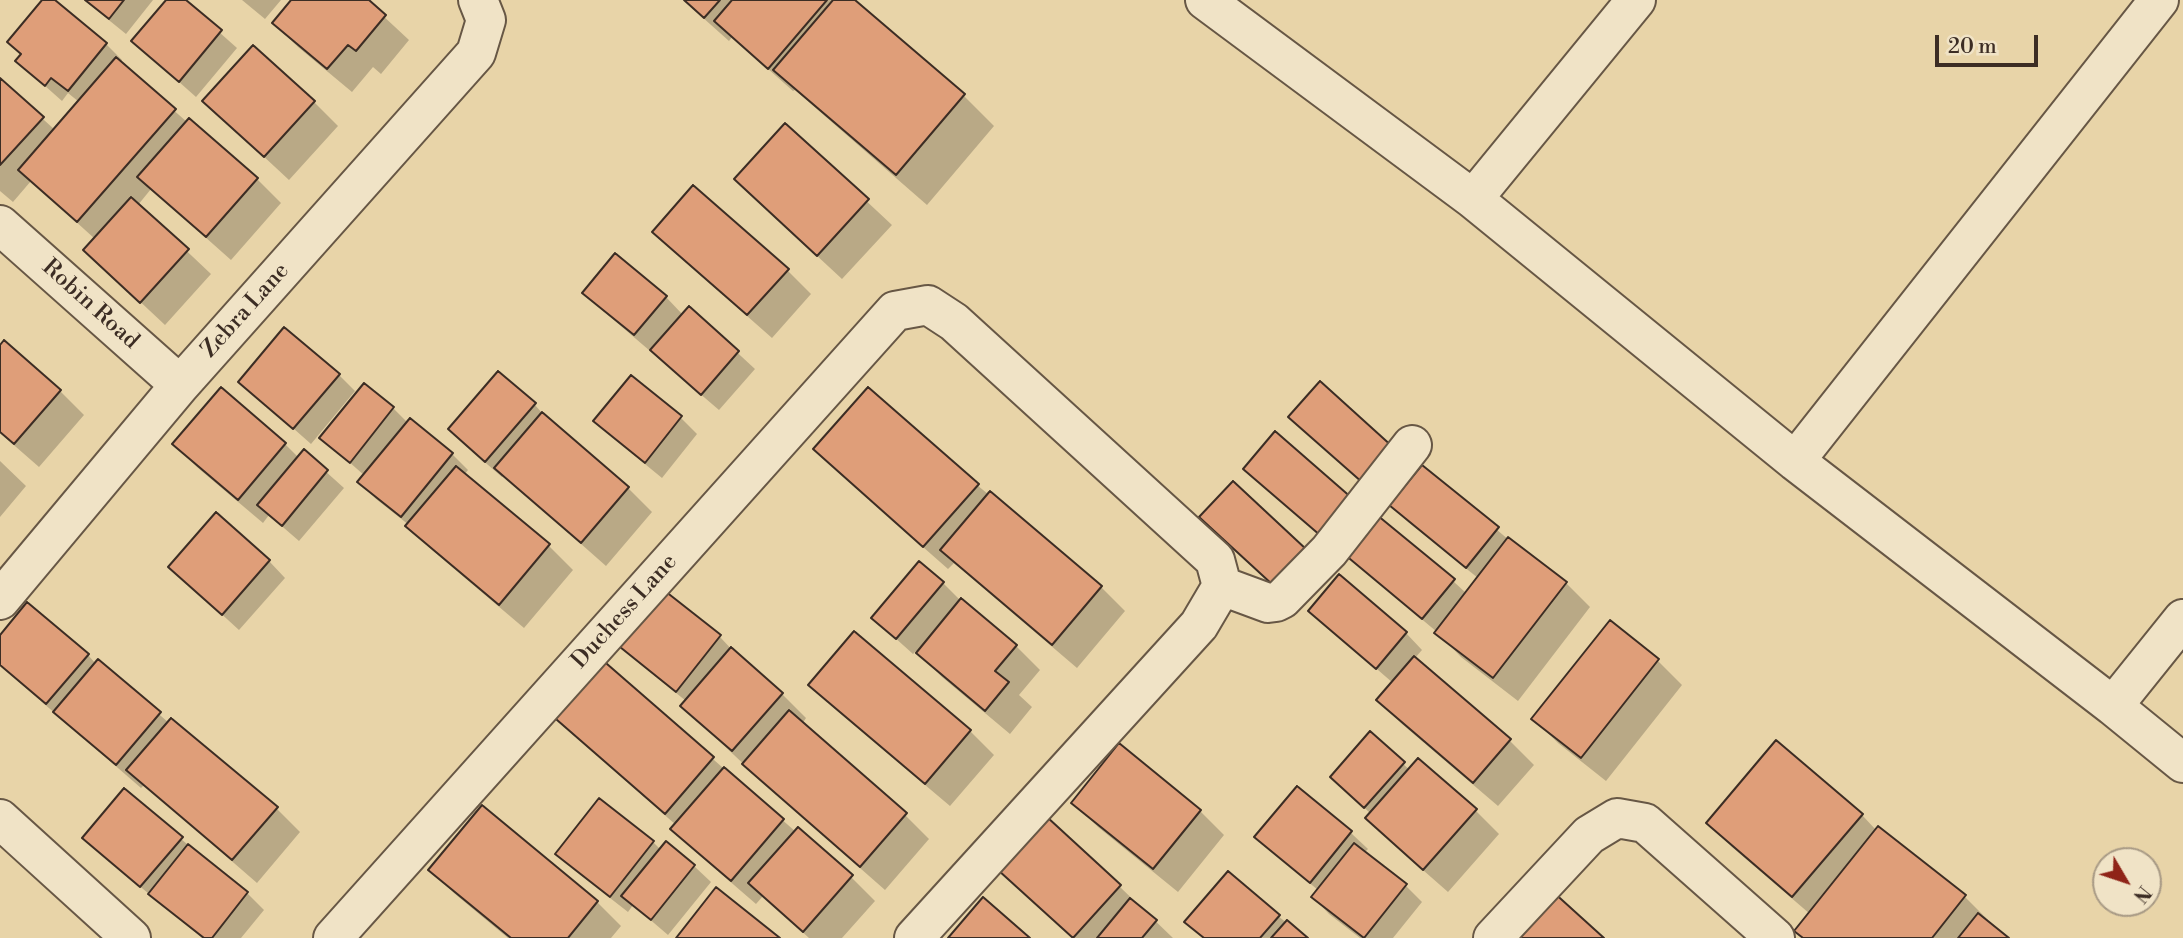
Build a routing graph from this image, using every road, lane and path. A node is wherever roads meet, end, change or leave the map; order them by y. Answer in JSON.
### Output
{"nodes":[{"id":1,"x":1205,"y":0,"type":"edge"},
{"id":2,"x":1636,"y":0,"type":"edge"},
{"id":3,"x":2159,"y":0,"type":"edge"},
{"id":4,"x":482,"y":10,"type":"edge"},
{"id":5,"x":1473,"y":200,"type":"junction"},
{"id":6,"x":0,"y":225,"type":"edge"},
{"id":7,"x":180,"y":385,"type":"junction"},
{"id":8,"x":1412,"y":446,"type":"dead end"},
{"id":9,"x":1795,"y":461,"type":"junction"},
{"id":10,"x":1222,"y":586,"type":"junction"},
{"id":11,"x":0,"y":600,"type":"edge"},
{"id":12,"x":2183,"y":619,"type":"edge"},
{"id":13,"x":2113,"y":706,"type":"junction"},
{"id":14,"x":2183,"y":763,"type":"edge"},
{"id":15,"x":0,"y":819,"type":"edge"},
{"id":16,"x":131,"y":938,"type":"edge"},
{"id":17,"x":332,"y":938,"type":"edge"},
{"id":18,"x":915,"y":938,"type":"edge"},
{"id":19,"x":1493,"y":938,"type":"edge"},
{"id":20,"x":1775,"y":938,"type":"edge"}],
"edges":[{"from":1,"to":5,"type":"street"},
{"from":2,"to":5,"type":"street"},
{"from":3,"to":9,"type":"street"},
{"from":4,"to":7,"type":"street","name":"Zebra Lane"},
{"from":5,"to":9,"type":"street"},
{"from":6,"to":7,"type":"street","name":"Robin Road"},
{"from":7,"to":11,"type":"street","name":"Zebra Lane"},
{"from":8,"to":10,"type":"street"},
{"from":9,"to":13,"type":"street"},
{"from":10,"to":17,"type":"street","name":"Duchess Lane"},
{"from":10,"to":18,"type":"street"},
{"from":12,"to":13,"type":"street"},
{"from":13,"to":14,"type":"street"},
{"from":15,"to":16,"type":"street"},
{"from":19,"to":20,"type":"street"}]}
